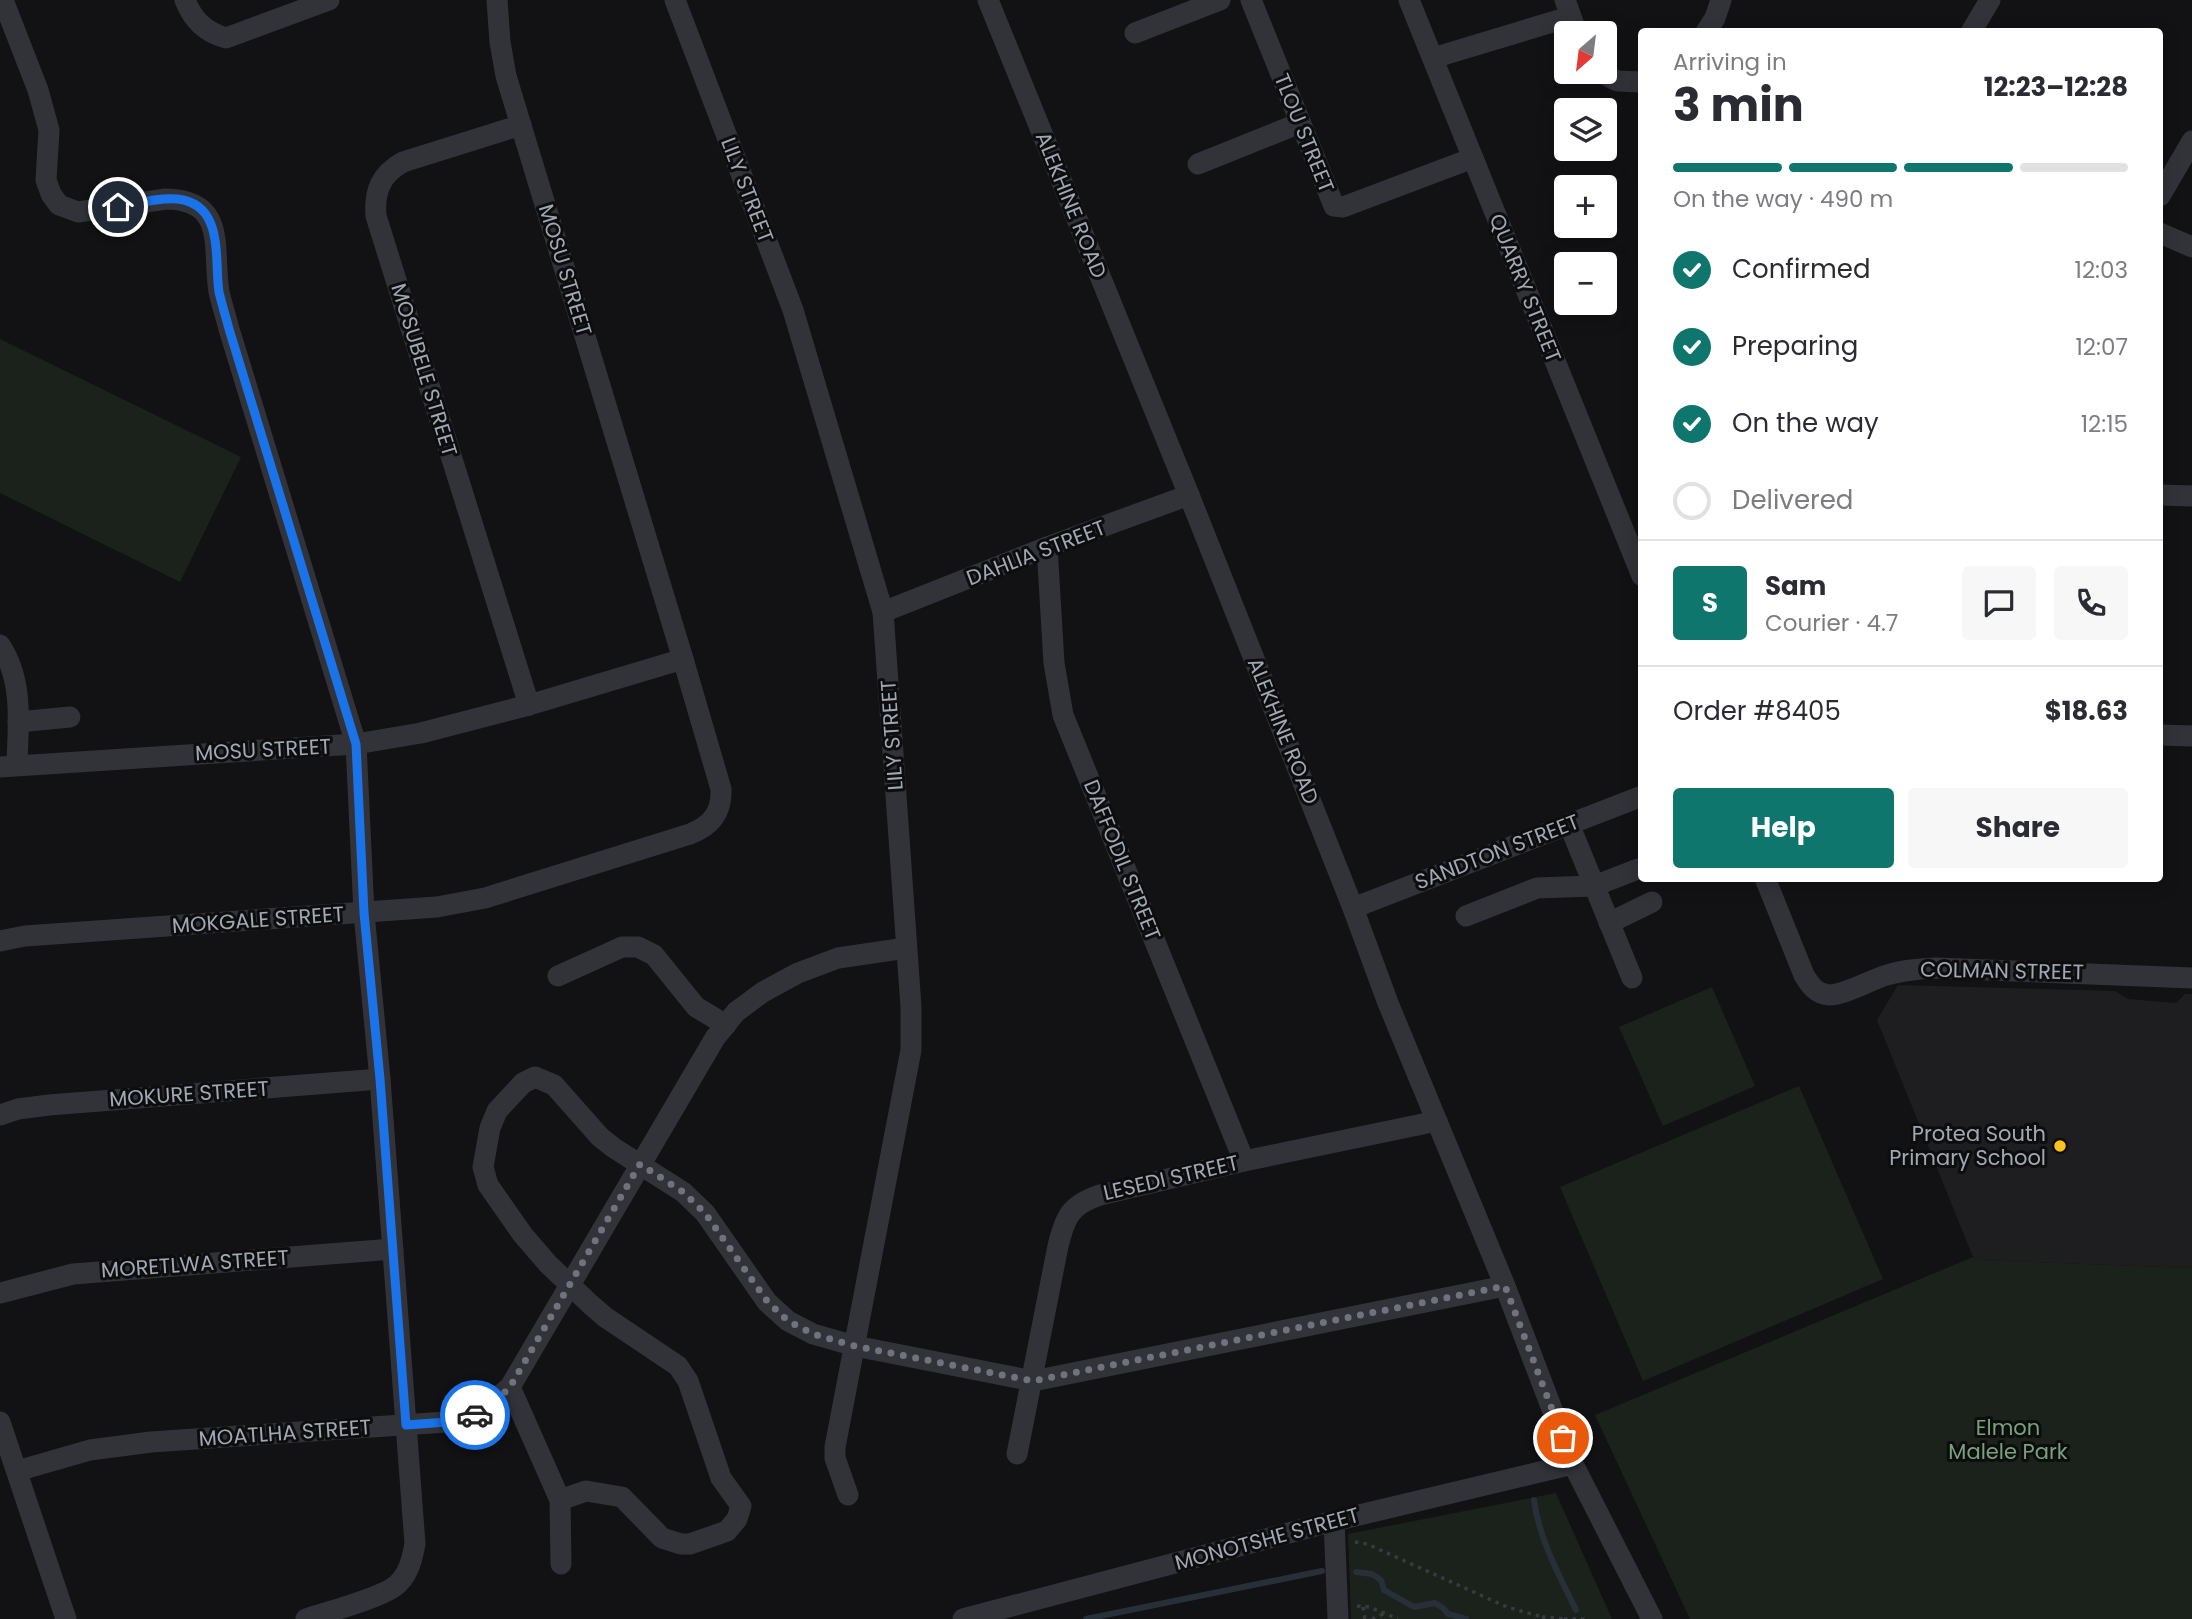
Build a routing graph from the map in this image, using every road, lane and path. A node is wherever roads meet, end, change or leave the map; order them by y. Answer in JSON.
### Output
{"nodes":[{"id":1,"x":3,"y":0,"type":"edge"},
{"id":2,"x":185,"y":0,"type":"edge"},
{"id":3,"x":328,"y":0,"type":"edge"},
{"id":4,"x":497,"y":0,"type":"edge"},
{"id":5,"x":675,"y":0,"type":"edge"},
{"id":6,"x":988,"y":0,"type":"edge"},
{"id":7,"x":1220,"y":0,"type":"edge"},
{"id":8,"x":1251,"y":0,"type":"edge"},
{"id":9,"x":1409,"y":0,"type":"edge"},
{"id":10,"x":1721,"y":0,"type":"edge"},
{"id":11,"x":1990,"y":0,"type":"edge"},
{"id":12,"x":1570,"y":17,"type":"edge"},
{"id":13,"x":1709,"y":28,"type":"edge"},
{"id":14,"x":1973,"y":28,"type":"edge"},
{"id":15,"x":1135,"y":33,"type":"dead end"},
{"id":16,"x":1433,"y":58,"type":"junction"},
{"id":17,"x":1617,"y":81,"type":"edge"},
{"id":18,"x":1638,"y":82,"type":"edge"},
{"id":19,"x":1300,"y":123,"type":"junction"},
{"id":20,"x":521,"y":125,"type":"junction"},
{"id":21,"x":2192,"y":141,"type":"edge"},
{"id":22,"x":1473,"y":158,"type":"junction"},
{"id":23,"x":1198,"y":164,"type":"dead end"},
{"id":24,"x":2163,"y":191,"type":"edge"},
{"id":25,"x":2163,"y":234,"type":"edge"},
{"id":26,"x":2192,"y":247,"type":"edge"},
{"id":27,"x":1189,"y":495,"type":"junction"},
{"id":28,"x":2163,"y":495,"type":"edge"},
{"id":29,"x":2192,"y":496,"type":"edge"},
{"id":30,"x":1632,"y":522,"type":"edge"},
{"id":31,"x":1047,"y":547,"type":"junction"},
{"id":32,"x":1638,"y":554,"type":"edge"},
{"id":33,"x":884,"y":612,"type":"junction"},
{"id":34,"x":0,"y":645,"type":"edge"},
{"id":35,"x":684,"y":659,"type":"junction"},
{"id":36,"x":529,"y":705,"type":"junction"},
{"id":37,"x":70,"y":717,"type":"dead end"},
{"id":38,"x":12,"y":732,"type":"edge"},
{"id":39,"x":2163,"y":735,"type":"edge"},
{"id":40,"x":2192,"y":736,"type":"edge"},
{"id":41,"x":356,"y":744,"type":"junction"},
{"id":42,"x":8,"y":766,"type":"edge"},
{"id":43,"x":1638,"y":798,"type":"edge"},
{"id":44,"x":711,"y":821,"type":"joint"},
{"id":45,"x":1569,"y":824,"type":"junction"},
{"id":46,"x":1638,"y":869,"type":"dead end"},
{"id":47,"x":1767,"y":882,"type":"edge"},
{"id":48,"x":1594,"y":886,"type":"junction"},
{"id":49,"x":1652,"y":902,"type":"dead end"},
{"id":50,"x":1353,"y":908,"type":"junction"},
{"id":51,"x":364,"y":913,"type":"junction"},
{"id":52,"x":1466,"y":916,"type":"dead end"},
{"id":53,"x":1609,"y":923,"type":"junction"},
{"id":54,"x":0,"y":941,"type":"edge"},
{"id":55,"x":906,"y":948,"type":"junction"},
{"id":56,"x":558,"y":976,"type":"dead end"},
{"id":57,"x":1632,"y":978,"type":"dead end"},
{"id":58,"x":2192,"y":978,"type":"edge"},
{"id":59,"x":726,"y":1025,"type":"junction"},
{"id":60,"x":380,"y":1079,"type":"junction"},
{"id":61,"x":0,"y":1115,"type":"edge"},
{"id":62,"x":1437,"y":1121,"type":"junction"},
{"id":63,"x":1244,"y":1161,"type":"junction"},
{"id":64,"x":640,"y":1164,"type":"junction"},
{"id":65,"x":393,"y":1249,"type":"junction"},
{"id":66,"x":570,"y":1283,"type":"junction"},
{"id":67,"x":1505,"y":1286,"type":"junction"},
{"id":68,"x":0,"y":1293,"type":"edge"},
{"id":69,"x":855,"y":1346,"type":"junction"},
{"id":70,"x":1033,"y":1381,"type":"junction"},
{"id":71,"x":510,"y":1387,"type":"junction"},
{"id":72,"x":0,"y":1422,"type":"edge"},
{"id":73,"x":406,"y":1425,"type":"junction"},
{"id":74,"x":1017,"y":1454,"type":"dead end"},
{"id":75,"x":1573,"y":1464,"type":"junction"},
{"id":76,"x":17,"y":1471,"type":"junction"},
{"id":77,"x":848,"y":1495,"type":"dead end"},
{"id":78,"x":560,"y":1500,"type":"junction"},
{"id":79,"x":1334,"y":1530,"type":"junction"},
{"id":80,"x":561,"y":1564,"type":"dead end"},
{"id":81,"x":1363,"y":1606,"type":"junction"},
{"id":82,"x":1337,"y":1613,"type":"edge"},
{"id":83,"x":1385,"y":1614,"type":"junction"},
{"id":84,"x":1543,"y":1618,"type":"edge"},
{"id":85,"x":66,"y":1619,"type":"edge"},
{"id":86,"x":306,"y":1619,"type":"edge"},
{"id":87,"x":963,"y":1619,"type":"edge"},
{"id":88,"x":1364,"y":1619,"type":"edge"},
{"id":89,"x":1372,"y":1619,"type":"edge"},
{"id":90,"x":1398,"y":1619,"type":"edge"},
{"id":91,"x":1564,"y":1619,"type":"edge"},
{"id":92,"x":1589,"y":1619,"type":"edge"},
{"id":93,"x":1652,"y":1619,"type":"edge"}],
"edges":[{"from":1,"to":41,"type":"street"},
{"from":2,"to":3,"type":"street"},
{"from":4,"to":20,"type":"street","name":"MOSU STREET"},
{"from":5,"to":33,"type":"street","name":"LILY STREET"},
{"from":6,"to":27,"type":"street","name":"ALEKHINE ROAD"},
{"from":7,"to":15,"type":"street"},
{"from":8,"to":19,"type":"street","name":"TLOU STREET"},
{"from":9,"to":16,"type":"street","name":"QUARRY STREET"},
{"from":10,"to":13,"type":"street"},
{"from":11,"to":14,"type":"street"},
{"from":12,"to":16,"type":"street"},
{"from":16,"to":22,"type":"street","name":"QUARRY STREET"},
{"from":17,"to":18,"type":"street"},
{"from":19,"to":22,"type":"street","name":"TLOU STREET"},
{"from":19,"to":23,"type":"street"},
{"from":20,"to":35,"type":"street","name":"MOSU STREET"},
{"from":20,"to":36,"type":"street","name":"MOSUBELE STREET"},
{"from":21,"to":24,"type":"street"},
{"from":22,"to":30,"type":"street","name":"QUARRY STREET"},
{"from":25,"to":26,"type":"street"},
{"from":27,"to":31,"type":"street","name":"DAHLIA STREET"},
{"from":27,"to":50,"type":"street","name":"ALEKHINE ROAD"},
{"from":28,"to":29,"type":"street"},
{"from":30,"to":32,"type":"street","name":"QUARRY STREET"},
{"from":31,"to":33,"type":"street","name":"DAHLIA STREET"},
{"from":31,"to":63,"type":"street","name":"DAFFODIL STREET"},
{"from":33,"to":55,"type":"street","name":"LILY STREET"},
{"from":34,"to":38,"type":"street"},
{"from":35,"to":36,"type":"street","name":"MOSU STREET"},
{"from":35,"to":44,"type":"street","name":"MOSU STREET"},
{"from":36,"to":41,"type":"street","name":"MOSU STREET"},
{"from":37,"to":38,"type":"street"},
{"from":38,"to":42,"type":"street"},
{"from":39,"to":40,"type":"street"},
{"from":41,"to":42,"type":"street","name":"MOSU STREET"},
{"from":41,"to":51,"type":"street"},
{"from":43,"to":45,"type":"street","name":"SANDTON STREET"},
{"from":44,"to":51,"type":"street","name":"MOKGALE STREET"},
{"from":45,"to":48,"type":"street"},
{"from":45,"to":50,"type":"street","name":"SANDTON STREET"},
{"from":46,"to":48,"type":"street"},
{"from":47,"to":58,"type":"street","name":"COLMAN STREET"},
{"from":48,"to":52,"type":"street"},
{"from":48,"to":53,"type":"street"},
{"from":49,"to":53,"type":"street"},
{"from":50,"to":62,"type":"street","name":"ALEKHINE ROAD"},
{"from":51,"to":54,"type":"street","name":"MOKGALE STREET"},
{"from":51,"to":60,"type":"street"},
{"from":53,"to":57,"type":"street"},
{"from":55,"to":59,"type":"street","name":"MOATLHA STREET"},
{"from":55,"to":69,"type":"street","name":"LILY STREET"},
{"from":56,"to":59,"type":"street"},
{"from":59,"to":64,"type":"street","name":"MOATLHA STREET"},
{"from":60,"to":61,"type":"street","name":"MOKURE STREET"},
{"from":60,"to":65,"type":"street"},
{"from":62,"to":63,"type":"street","name":"LESEDI STREET"},
{"from":62,"to":67,"type":"street","name":"ALEKHINE ROAD"},
{"from":63,"to":70,"type":"street","name":"LESEDI STREET"},
{"from":64,"to":66,"type":"street","name":"MOATLHA STREET"},
{"from":64,"to":66,"type":"street"},
{"from":64,"to":69,"type":"street"},
{"from":65,"to":68,"type":"street","name":"MORETLWA STREET"},
{"from":65,"to":73,"type":"street"},
{"from":66,"to":71,"type":"street","name":"MOATLHA STREET"},
{"from":66,"to":78,"type":"street"},
{"from":67,"to":70,"type":"street"},
{"from":67,"to":75,"type":"street","name":"ALEKHINE ROAD"},
{"from":69,"to":70,"type":"street"},
{"from":69,"to":77,"type":"street","name":"LILY STREET"},
{"from":70,"to":74,"type":"street","name":"LESEDI STREET"},
{"from":71,"to":73,"type":"street","name":"MOATLHA STREET"},
{"from":71,"to":78,"type":"street"},
{"from":72,"to":76,"type":"street"},
{"from":73,"to":76,"type":"street","name":"MOATLHA STREET"},
{"from":73,"to":86,"type":"street"},
{"from":75,"to":79,"type":"street","name":"MONOTSHE STREET"},
{"from":75,"to":93,"type":"street","name":"ALEKHINE ROAD"},
{"from":76,"to":85,"type":"street"},
{"from":78,"to":80,"type":"street"},
{"from":79,"to":82,"type":"street"},
{"from":79,"to":84,"type":"path"},
{"from":79,"to":87,"type":"street","name":"MONOTSHE STREET"},
{"from":81,"to":82,"type":"path"},
{"from":81,"to":83,"type":"path"},
{"from":81,"to":88,"type":"path"},
{"from":83,"to":89,"type":"path"},
{"from":83,"to":90,"type":"path"},
{"from":84,"to":91,"type":"path"},
{"from":91,"to":92,"type":"path"}]}
